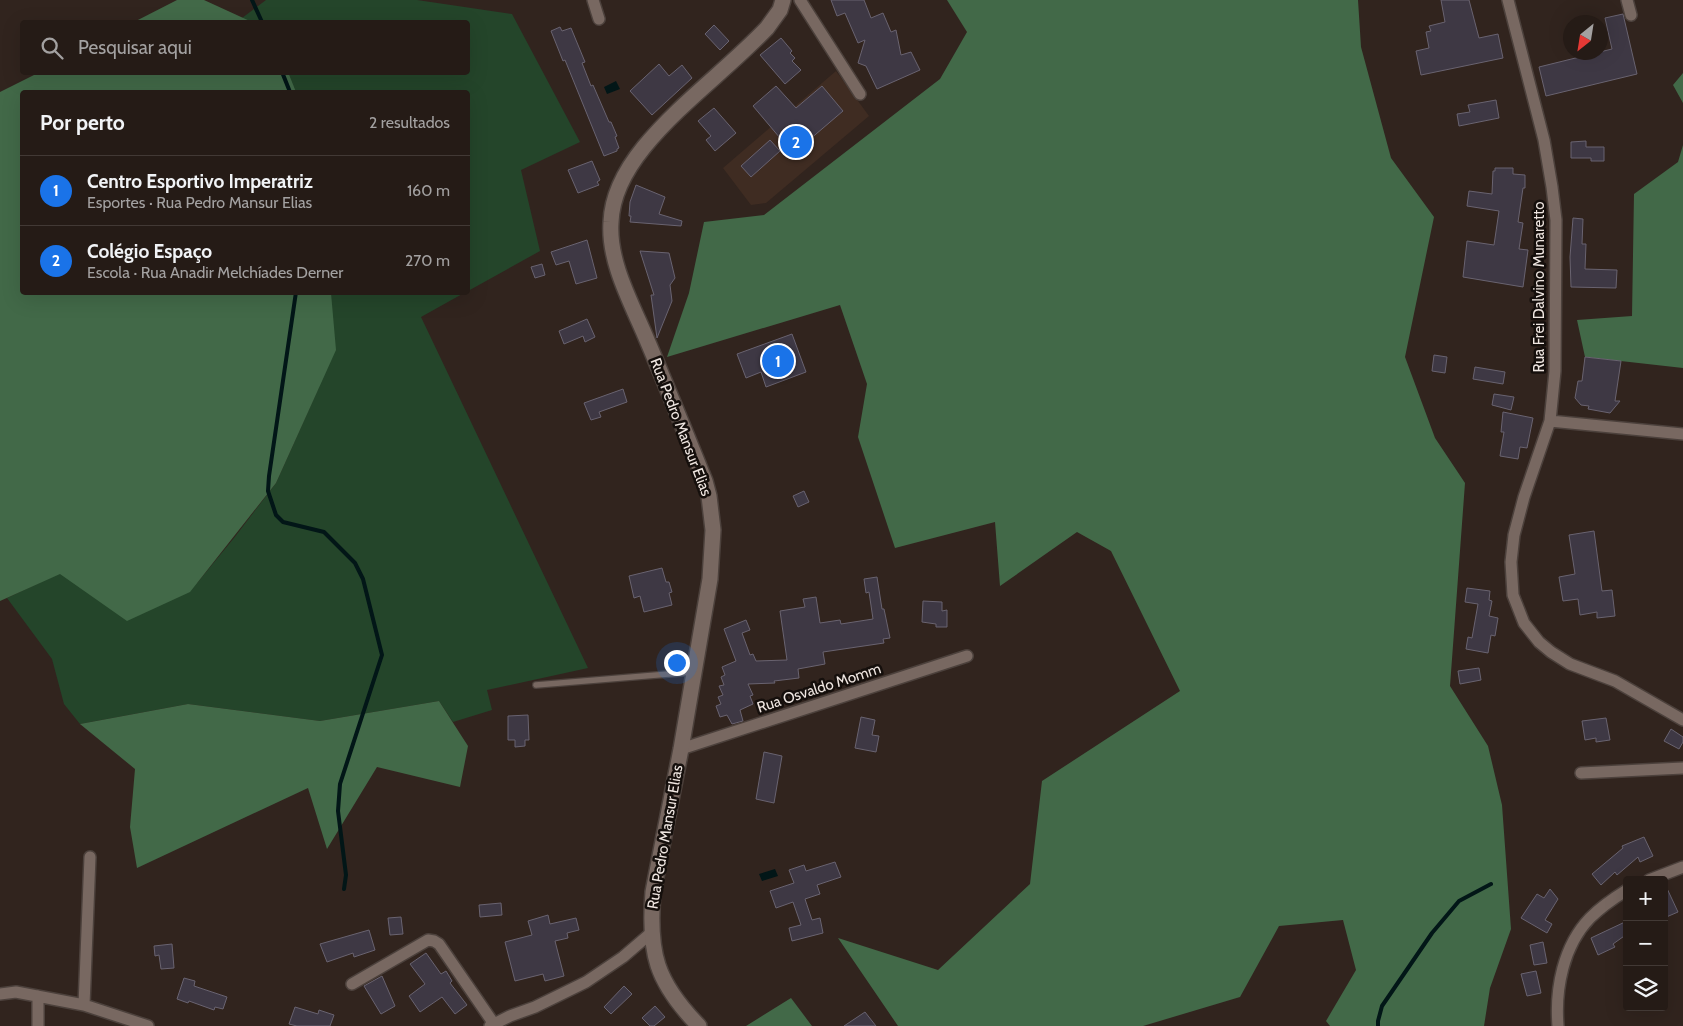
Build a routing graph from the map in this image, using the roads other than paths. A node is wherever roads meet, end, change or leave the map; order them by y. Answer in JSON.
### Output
{"nodes":[{"id":1,"x":593,"y":0,"type":"edge"},
{"id":2,"x":783,"y":0,"type":"edge"},
{"id":3,"x":800,"y":0,"type":"edge"},
{"id":4,"x":1508,"y":0,"type":"edge"},
{"id":5,"x":1627,"y":0,"type":"edge"},
{"id":6,"x":1632,"y":15,"type":"dead end"},
{"id":7,"x":599,"y":19,"type":"dead end"},
{"id":8,"x":860,"y":94,"type":"dead end"},
{"id":9,"x":1550,"y":422,"type":"junction"},
{"id":10,"x":1683,"y":434,"type":"edge"},
{"id":11,"x":966,"y":656,"type":"dead end"},
{"id":12,"x":693,"y":672,"type":"junction"},
{"id":13,"x":536,"y":685,"type":"dead end"},
{"id":14,"x":1683,"y":720,"type":"edge"},
{"id":15,"x":681,"y":749,"type":"junction"},
{"id":16,"x":1683,"y":768,"type":"edge"},
{"id":17,"x":1581,"y":772,"type":"dead end"},
{"id":18,"x":90,"y":857,"type":"dead end"},
{"id":19,"x":1683,"y":866,"type":"edge"},
{"id":20,"x":1659,"y":876,"type":"edge"},
{"id":21,"x":1623,"y":893,"type":"edge"},
{"id":22,"x":651,"y":933,"type":"junction"},
{"id":23,"x":352,"y":984,"type":"dead end"},
{"id":24,"x":0,"y":994,"type":"edge"},
{"id":25,"x":38,"y":996,"type":"junction"},
{"id":26,"x":84,"y":1005,"type":"junction"},
{"id":27,"x":492,"y":1025,"type":"edge"},
{"id":28,"x":38,"y":1026,"type":"edge"},
{"id":29,"x":148,"y":1026,"type":"edge"},
{"id":30,"x":699,"y":1026,"type":"edge"},
{"id":31,"x":1558,"y":1026,"type":"edge"}],
"edges":[{"from":1,"to":7,"type":"street"},
{"from":2,"to":12,"type":"main road","name":"Rua Pedro Mansur Elias"},
{"from":3,"to":8,"type":"street"},
{"from":4,"to":9,"type":"street","name":"Rua Frei Dalvino Munaretto"},
{"from":5,"to":6,"type":"street"},
{"from":9,"to":10,"type":"street"},
{"from":9,"to":14,"type":"street","name":"Rua Frei Dalvino Munaretto"},
{"from":11,"to":15,"type":"street","name":"Rua Osvaldo Momm"},
{"from":12,"to":13,"type":"lane"},
{"from":12,"to":15,"type":"main road","name":"Rua Pedro Mansur Elias"},
{"from":15,"to":22,"type":"main road","name":"Rua Pedro Mansur Elias"},
{"from":16,"to":17,"type":"street"},
{"from":18,"to":26,"type":"street"},
{"from":19,"to":20,"type":"street"},
{"from":21,"to":31,"type":"street"},
{"from":22,"to":27,"type":"street"},
{"from":22,"to":30,"type":"main road","name":"Rua Pedro Mansur Elias"},
{"from":23,"to":27,"type":"street"},
{"from":24,"to":25,"type":"street"},
{"from":25,"to":26,"type":"street"},
{"from":25,"to":28,"type":"street"},
{"from":26,"to":29,"type":"street"}]}
